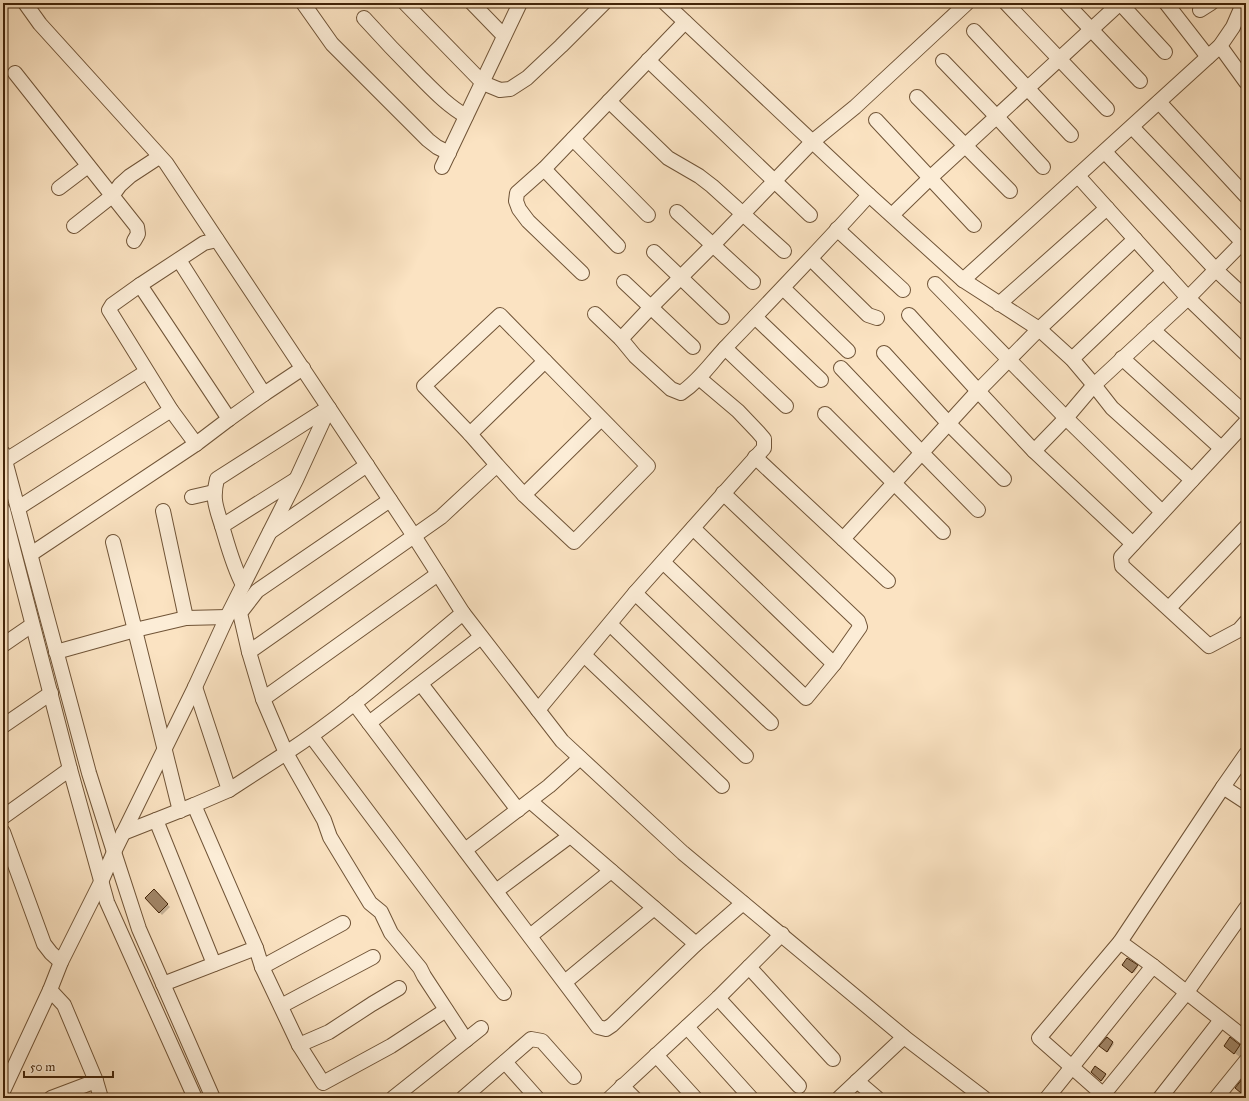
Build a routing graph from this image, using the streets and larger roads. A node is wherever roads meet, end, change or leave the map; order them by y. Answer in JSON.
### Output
{"nodes":[{"id":1,"x":303,"y":3,"type":"edge"},
{"id":2,"x":405,"y":3,"type":"edge"},
{"id":3,"x":472,"y":3,"type":"edge"},
{"id":4,"x":520,"y":3,"type":"edge"},
{"id":5,"x":604,"y":3,"type":"edge"},
{"id":6,"x":665,"y":3,"type":"edge"},
{"id":7,"x":967,"y":3,"type":"edge"},
{"id":8,"x":1006,"y":3,"type":"edge"},
{"id":9,"x":1066,"y":3,"type":"edge"},
{"id":10,"x":1120,"y":3,"type":"edge"},
{"id":11,"x":1166,"y":3,"type":"edge"},
{"id":12,"x":31,"y":5,"type":"edge"},
{"id":13,"x":1244,"y":5,"type":"edge"},
{"id":14,"x":364,"y":18,"type":"dead end"},
{"id":15,"x":685,"y":22,"type":"junction"},
{"id":16,"x":1092,"y":30,"type":"junction"},
{"id":17,"x":974,"y":31,"type":"dead end"},
{"id":18,"x":504,"y":36,"type":"junction"},
{"id":19,"x":1220,"y":46,"type":"junction"},
{"id":20,"x":1166,"y":52,"type":"dead end"},
{"id":21,"x":1208,"y":57,"type":"junction"},
{"id":22,"x":648,"y":60,"type":"junction"},
{"id":23,"x":1059,"y":60,"type":"junction"},
{"id":24,"x":943,"y":61,"type":"dead end"},
{"id":25,"x":15,"y":73,"type":"dead end"},
{"id":26,"x":1140,"y":81,"type":"dead end"},
{"id":27,"x":1246,"y":82,"type":"edge"},
{"id":28,"x":483,"y":83,"type":"junction"},
{"id":29,"x":1027,"y":89,"type":"junction"},
{"id":30,"x":917,"y":97,"type":"dead end"},
{"id":31,"x":610,"y":101,"type":"junction"},
{"id":32,"x":1158,"y":102,"type":"junction"},
{"id":33,"x":1106,"y":109,"type":"dead end"},
{"id":34,"x":466,"y":116,"type":"junction"},
{"id":35,"x":997,"y":117,"type":"junction"},
{"id":36,"x":876,"y":120,"type":"dead end"},
{"id":37,"x":1132,"y":127,"type":"junction"},
{"id":38,"x":1071,"y":135,"type":"dead end"},
{"id":39,"x":573,"y":139,"type":"junction"},
{"id":40,"x":812,"y":142,"type":"junction"},
{"id":41,"x":965,"y":146,"type":"junction"},
{"id":42,"x":1105,"y":152,"type":"junction"},
{"id":43,"x":449,"y":153,"type":"junction"},
{"id":44,"x":159,"y":157,"type":"junction"},
{"id":45,"x":88,"y":166,"type":"junction"},
{"id":46,"x":442,"y":167,"type":"dead end"},
{"id":47,"x":1043,"y":167,"type":"dead end"},
{"id":48,"x":544,"y":169,"type":"junction"},
{"id":49,"x":1078,"y":176,"type":"junction"},
{"id":50,"x":930,"y":178,"type":"junction"},
{"id":51,"x":774,"y":181,"type":"junction"},
{"id":52,"x":59,"y":188,"type":"dead end"},
{"id":53,"x":1010,"y":192,"type":"dead end"},
{"id":54,"x":869,"y":195,"type":"junction"},
{"id":55,"x":112,"y":196,"type":"junction"},
{"id":56,"x":1246,"y":196,"type":"edge"},
{"id":57,"x":1107,"y":208,"type":"junction"},
{"id":58,"x":677,"y":212,"type":"dead end"},
{"id":59,"x":742,"y":214,"type":"junction"},
{"id":60,"x":648,"y":215,"type":"dead end"},
{"id":61,"x":810,"y":215,"type":"dead end"},
{"id":62,"x":892,"y":215,"type":"junction"},
{"id":63,"x":974,"y":225,"type":"dead end"},
{"id":64,"x":74,"y":226,"type":"dead end"},
{"id":65,"x":837,"y":229,"type":"junction"},
{"id":66,"x":1135,"y":239,"type":"junction"},
{"id":67,"x":217,"y":240,"type":"junction"},
{"id":68,"x":134,"y":241,"type":"dead end"},
{"id":69,"x":1245,"y":243,"type":"edge"},
{"id":70,"x":618,"y":246,"type":"dead end"},
{"id":71,"x":712,"y":246,"type":"junction"},
{"id":72,"x":784,"y":251,"type":"dead end"},
{"id":73,"x":654,"y":252,"type":"dead end"},
{"id":74,"x":810,"y":259,"type":"junction"},
{"id":75,"x":178,"y":260,"type":"junction"},
{"id":76,"x":1216,"y":270,"type":"junction"},
{"id":77,"x":1164,"y":271,"type":"junction"},
{"id":78,"x":582,"y":273,"type":"dead end"},
{"id":79,"x":681,"y":277,"type":"junction"},
{"id":80,"x":963,"y":280,"type":"junction"},
{"id":81,"x":624,"y":282,"type":"dead end"},
{"id":82,"x":753,"y":282,"type":"dead end"},
{"id":83,"x":935,"y":284,"type":"dead end"},
{"id":84,"x":140,"y":285,"type":"junction"},
{"id":85,"x":783,"y":288,"type":"junction"},
{"id":86,"x":903,"y":290,"type":"dead end"},
{"id":87,"x":1188,"y":298,"type":"junction"},
{"id":88,"x":1246,"y":298,"type":"edge"},
{"id":89,"x":999,"y":304,"type":"junction"},
{"id":90,"x":651,"y":307,"type":"junction"},
{"id":91,"x":595,"y":314,"type":"dead end"},
{"id":92,"x":909,"y":315,"type":"dead end"},
{"id":93,"x":722,"y":317,"type":"dead end"},
{"id":94,"x":755,"y":317,"type":"junction"},
{"id":95,"x":877,"y":318,"type":"dead end"},
{"id":96,"x":1039,"y":330,"type":"junction"},
{"id":97,"x":1153,"y":330,"type":"junction"},
{"id":98,"x":621,"y":339,"type":"junction"},
{"id":99,"x":693,"y":347,"type":"dead end"},
{"id":100,"x":725,"y":348,"type":"junction"},
{"id":101,"x":848,"y":351,"type":"dead end"},
{"id":102,"x":884,"y":354,"type":"dead end"},
{"id":103,"x":1246,"y":354,"type":"edge"},
{"id":104,"x":1122,"y":358,"type":"junction"},
{"id":105,"x":1072,"y":359,"type":"junction"},
{"id":106,"x":1008,"y":360,"type":"junction"},
{"id":107,"x":545,"y":362,"type":"junction"},
{"id":108,"x":303,"y":368,"type":"junction"},
{"id":109,"x":841,"y":368,"type":"dead end"},
{"id":110,"x":146,"y":372,"type":"junction"},
{"id":111,"x":698,"y":378,"type":"junction"},
{"id":112,"x":821,"y":380,"type":"dead end"},
{"id":113,"x":1094,"y":384,"type":"junction"},
{"id":114,"x":978,"y":391,"type":"junction"},
{"id":115,"x":264,"y":394,"type":"junction"},
{"id":116,"x":786,"y":406,"type":"dead end"},
{"id":117,"x":329,"y":408,"type":"junction"},
{"id":118,"x":171,"y":410,"type":"junction"},
{"id":119,"x":825,"y":414,"type":"dead end"},
{"id":120,"x":1246,"y":414,"type":"edge"},
{"id":121,"x":1066,"y":418,"type":"junction"},
{"id":122,"x":229,"y":419,"type":"junction"},
{"id":123,"x":601,"y":419,"type":"junction"},
{"id":124,"x":1246,"y":422,"type":"edge"},
{"id":125,"x":948,"y":424,"type":"junction"},
{"id":126,"x":470,"y":434,"type":"junction"},
{"id":127,"x":196,"y":444,"type":"junction"},
{"id":128,"x":1221,"y":448,"type":"junction"},
{"id":129,"x":1034,"y":451,"type":"junction"},
{"id":130,"x":922,"y":453,"type":"junction"},
{"id":131,"x":755,"y":458,"type":"junction"},
{"id":132,"x":4,"y":459,"type":"edge"},
{"id":133,"x":367,"y":465,"type":"junction"},
{"id":134,"x":497,"y":465,"type":"junction"},
{"id":135,"x":1004,"y":479,"type":"dead end"},
{"id":136,"x":296,"y":480,"type":"junction"},
{"id":137,"x":1192,"y":480,"type":"junction"},
{"id":138,"x":894,"y":484,"type":"junction"},
{"id":139,"x":214,"y":492,"type":"junction"},
{"id":140,"x":723,"y":493,"type":"junction"},
{"id":141,"x":524,"y":494,"type":"junction"},
{"id":142,"x":192,"y":497,"type":"dead end"},
{"id":143,"x":390,"y":500,"type":"junction"},
{"id":144,"x":18,"y":508,"type":"junction"},
{"id":145,"x":3,"y":510,"type":"edge"},
{"id":146,"x":978,"y":510,"type":"dead end"},
{"id":147,"x":162,"y":511,"type":"dead end"},
{"id":148,"x":1162,"y":512,"type":"junction"},
{"id":149,"x":222,"y":526,"type":"junction"},
{"id":150,"x":1246,"y":527,"type":"edge"},
{"id":151,"x":693,"y":528,"type":"junction"},
{"id":152,"x":943,"y":532,"type":"dead end"},
{"id":153,"x":269,"y":533,"type":"junction"},
{"id":154,"x":414,"y":536,"type":"junction"},
{"id":155,"x":843,"y":539,"type":"junction"},
{"id":156,"x":113,"y":542,"type":"dead end"},
{"id":157,"x":1133,"y":544,"type":"junction"},
{"id":158,"x":31,"y":554,"type":"junction"},
{"id":159,"x":663,"y":562,"type":"junction"},
{"id":160,"x":438,"y":574,"type":"junction"},
{"id":161,"x":888,"y":581,"type":"dead end"},
{"id":162,"x":243,"y":584,"type":"junction"},
{"id":163,"x":635,"y":593,"type":"junction"},
{"id":164,"x":1169,"y":608,"type":"junction"},
{"id":165,"x":463,"y":614,"type":"junction"},
{"id":166,"x":227,"y":617,"type":"junction"},
{"id":167,"x":186,"y":618,"type":"junction"},
{"id":168,"x":1246,"y":622,"type":"edge"},
{"id":169,"x":32,"y":624,"type":"junction"},
{"id":170,"x":610,"y":624,"type":"junction"},
{"id":171,"x":136,"y":630,"type":"junction"},
{"id":172,"x":481,"y":636,"type":"junction"},
{"id":173,"x":3,"y":645,"type":"edge"},
{"id":174,"x":56,"y":652,"type":"junction"},
{"id":175,"x":249,"y":652,"type":"junction"},
{"id":176,"x":584,"y":655,"type":"junction"},
{"id":177,"x":834,"y":664,"type":"junction"},
{"id":178,"x":421,"y":684,"type":"junction"},
{"id":179,"x":195,"y":687,"type":"junction"},
{"id":180,"x":51,"y":693,"type":"junction"},
{"id":181,"x":263,"y":699,"type":"junction"},
{"id":182,"x":354,"y":703,"type":"junction"},
{"id":183,"x":538,"y":710,"type":"junction"},
{"id":184,"x":370,"y":723,"type":"junction"},
{"id":185,"x":771,"y":723,"type":"dead end"},
{"id":186,"x":3,"y":726,"type":"edge"},
{"id":187,"x":312,"y":737,"type":"junction"},
{"id":188,"x":165,"y":750,"type":"junction"},
{"id":189,"x":286,"y":753,"type":"junction"},
{"id":190,"x":1246,"y":754,"type":"edge"},
{"id":191,"x":746,"y":756,"type":"dead end"},
{"id":192,"x":580,"y":758,"type":"junction"},
{"id":193,"x":70,"y":769,"type":"junction"},
{"id":194,"x":722,"y":786,"type":"dead end"},
{"id":195,"x":1223,"y":787,"type":"junction"},
{"id":196,"x":229,"y":790,"type":"junction"},
{"id":197,"x":530,"y":801,"type":"junction"},
{"id":198,"x":1246,"y":802,"type":"edge"},
{"id":199,"x":194,"y":805,"type":"junction"},
{"id":200,"x":518,"y":810,"type":"junction"},
{"id":201,"x":180,"y":811,"type":"junction"},
{"id":202,"x":3,"y":817,"type":"edge"},
{"id":203,"x":156,"y":820,"type":"junction"},
{"id":204,"x":3,"y":832,"type":"edge"},
{"id":205,"x":124,"y":833,"type":"junction"},
{"id":206,"x":570,"y":836,"type":"junction"},
{"id":207,"x":465,"y":850,"type":"junction"},
{"id":208,"x":114,"y":852,"type":"junction"},
{"id":209,"x":611,"y":871,"type":"junction"},
{"id":210,"x":101,"y":882,"type":"junction"},
{"id":211,"x":496,"y":891,"type":"junction"},
{"id":212,"x":744,"y":903,"type":"junction"},
{"id":213,"x":654,"y":908,"type":"junction"},
{"id":214,"x":1246,"y":908,"type":"edge"},
{"id":215,"x":343,"y":923,"type":"dead end"},
{"id":216,"x":782,"y":934,"type":"junction"},
{"id":217,"x":530,"y":936,"type":"junction"},
{"id":218,"x":1120,"y":942,"type":"junction"},
{"id":219,"x":696,"y":944,"type":"junction"},
{"id":220,"x":256,"y":948,"type":"junction"},
{"id":221,"x":373,"y":957,"type":"dead end"},
{"id":222,"x":61,"y":962,"type":"junction"},
{"id":223,"x":214,"y":964,"type":"junction"},
{"id":224,"x":1153,"y":966,"type":"junction"},
{"id":225,"x":262,"y":967,"type":"junction"},
{"id":226,"x":749,"y":967,"type":"junction"},
{"id":227,"x":565,"y":982,"type":"junction"},
{"id":228,"x":163,"y":984,"type":"junction"},
{"id":229,"x":399,"y":988,"type":"dead end"},
{"id":230,"x":50,"y":990,"type":"junction"},
{"id":231,"x":1187,"y":992,"type":"junction"},
{"id":232,"x":504,"y":993,"type":"dead end"},
{"id":233,"x":718,"y":998,"type":"junction"},
{"id":234,"x":281,"y":1006,"type":"junction"},
{"id":235,"x":446,"y":1010,"type":"junction"},
{"id":236,"x":1221,"y":1020,"type":"junction"},
{"id":237,"x":687,"y":1027,"type":"junction"},
{"id":238,"x":481,"y":1028,"type":"dead end"},
{"id":239,"x":904,"y":1037,"type":"junction"},
{"id":240,"x":1246,"y":1039,"type":"edge"},
{"id":241,"x":466,"y":1040,"type":"junction"},
{"id":242,"x":299,"y":1045,"type":"junction"},
{"id":243,"x":656,"y":1055,"type":"junction"},
{"id":244,"x":833,"y":1059,"type":"dead end"},
{"id":245,"x":1246,"y":1061,"type":"edge"},
{"id":246,"x":505,"y":1062,"type":"junction"},
{"id":247,"x":1072,"y":1067,"type":"junction"},
{"id":248,"x":574,"y":1077,"type":"dead end"},
{"id":249,"x":5,"y":1079,"type":"edge"},
{"id":250,"x":96,"y":1081,"type":"junction"},
{"id":251,"x":857,"y":1081,"type":"junction"},
{"id":252,"x":622,"y":1086,"type":"junction"},
{"id":253,"x":799,"y":1086,"type":"dead end"},
{"id":254,"x":479,"y":1093,"type":"edge"},
{"id":255,"x":1105,"y":1096,"type":"edge"},
{"id":256,"x":51,"y":1098,"type":"edge"},
{"id":257,"x":101,"y":1098,"type":"edge"},
{"id":258,"x":195,"y":1098,"type":"edge"},
{"id":259,"x":213,"y":1098,"type":"edge"},
{"id":260,"x":393,"y":1098,"type":"edge"},
{"id":261,"x":463,"y":1098,"type":"edge"},
{"id":262,"x":537,"y":1098,"type":"edge"},
{"id":263,"x":610,"y":1098,"type":"edge"},
{"id":264,"x":634,"y":1098,"type":"edge"},
{"id":265,"x":695,"y":1098,"type":"edge"},
{"id":266,"x":751,"y":1098,"type":"edge"},
{"id":267,"x":839,"y":1098,"type":"edge"},
{"id":268,"x":877,"y":1098,"type":"edge"},
{"id":269,"x":984,"y":1098,"type":"edge"},
{"id":270,"x":1047,"y":1098,"type":"edge"},
{"id":271,"x":1160,"y":1098,"type":"edge"},
{"id":272,"x":1216,"y":1098,"type":"edge"}],
"edges":[{"from":1,"to":43,"type":"street"},
{"from":2,"to":28,"type":"street"},
{"from":3,"to":18,"type":"street"},
{"from":4,"to":18,"type":"street"},
{"from":5,"to":28,"type":"street"},
{"from":6,"to":15,"type":"street"},
{"from":7,"to":40,"type":"street"},
{"from":8,"to":23,"type":"street"},
{"from":9,"to":16,"type":"street"},
{"from":10,"to":16,"type":"street"},
{"from":10,"to":20,"type":"street"},
{"from":11,"to":21,"type":"street"},
{"from":12,"to":44,"type":"street"},
{"from":13,"to":19,"type":"street"},
{"from":14,"to":34,"type":"street"},
{"from":15,"to":22,"type":"street"},
{"from":15,"to":40,"type":"street"},
{"from":16,"to":23,"type":"street"},
{"from":16,"to":26,"type":"street"},
{"from":17,"to":29,"type":"street"},
{"from":18,"to":28,"type":"street"},
{"from":19,"to":21,"type":"street"},
{"from":19,"to":27,"type":"street"},
{"from":21,"to":32,"type":"street"},
{"from":22,"to":31,"type":"street"},
{"from":22,"to":51,"type":"street"},
{"from":23,"to":29,"type":"street"},
{"from":23,"to":33,"type":"street"},
{"from":24,"to":35,"type":"street"},
{"from":25,"to":45,"type":"street"},
{"from":28,"to":34,"type":"street"},
{"from":29,"to":35,"type":"street"},
{"from":29,"to":38,"type":"street"},
{"from":30,"to":41,"type":"street"},
{"from":31,"to":39,"type":"street"},
{"from":31,"to":59,"type":"street"},
{"from":32,"to":37,"type":"street"},
{"from":32,"to":56,"type":"street"},
{"from":34,"to":43,"type":"street"},
{"from":35,"to":41,"type":"street"},
{"from":35,"to":47,"type":"street"},
{"from":36,"to":50,"type":"street"},
{"from":37,"to":42,"type":"street"},
{"from":37,"to":69,"type":"street"},
{"from":39,"to":48,"type":"street"},
{"from":39,"to":60,"type":"street"},
{"from":40,"to":51,"type":"street"},
{"from":40,"to":54,"type":"street"},
{"from":41,"to":50,"type":"street"},
{"from":41,"to":53,"type":"street"},
{"from":42,"to":49,"type":"street"},
{"from":42,"to":76,"type":"street"},
{"from":43,"to":46,"type":"street"},
{"from":44,"to":55,"type":"street"},
{"from":44,"to":67,"type":"street"},
{"from":45,"to":52,"type":"street"},
{"from":45,"to":55,"type":"street"},
{"from":48,"to":70,"type":"street"},
{"from":48,"to":78,"type":"street"},
{"from":49,"to":57,"type":"street"},
{"from":49,"to":80,"type":"street"},
{"from":50,"to":62,"type":"street"},
{"from":50,"to":63,"type":"street"},
{"from":51,"to":59,"type":"street"},
{"from":51,"to":61,"type":"street"},
{"from":54,"to":62,"type":"street"},
{"from":54,"to":65,"type":"street"},
{"from":55,"to":64,"type":"street"},
{"from":55,"to":68,"type":"street"},
{"from":57,"to":66,"type":"street"},
{"from":57,"to":89,"type":"street"},
{"from":58,"to":71,"type":"street"},
{"from":59,"to":71,"type":"street"},
{"from":59,"to":72,"type":"street"},
{"from":62,"to":80,"type":"street"},
{"from":65,"to":74,"type":"street"},
{"from":65,"to":86,"type":"street"},
{"from":66,"to":77,"type":"street"},
{"from":66,"to":96,"type":"street"},
{"from":67,"to":75,"type":"street"},
{"from":67,"to":108,"type":"street"},
{"from":69,"to":76,"type":"street"},
{"from":71,"to":79,"type":"street"},
{"from":71,"to":82,"type":"street"},
{"from":73,"to":79,"type":"street"},
{"from":74,"to":85,"type":"street"},
{"from":74,"to":95,"type":"street"},
{"from":75,"to":84,"type":"street"},
{"from":75,"to":115,"type":"street"},
{"from":76,"to":87,"type":"street"},
{"from":76,"to":88,"type":"street"},
{"from":77,"to":87,"type":"street"},
{"from":77,"to":105,"type":"street"},
{"from":79,"to":90,"type":"street"},
{"from":79,"to":93,"type":"street"},
{"from":80,"to":89,"type":"street"},
{"from":81,"to":90,"type":"street"},
{"from":83,"to":106,"type":"street"},
{"from":84,"to":110,"type":"street"},
{"from":84,"to":122,"type":"street"},
{"from":85,"to":94,"type":"street"},
{"from":85,"to":101,"type":"street"},
{"from":87,"to":97,"type":"street"},
{"from":87,"to":103,"type":"street"},
{"from":89,"to":96,"type":"street"},
{"from":90,"to":98,"type":"street"},
{"from":90,"to":99,"type":"street"},
{"from":91,"to":98,"type":"street"},
{"from":92,"to":114,"type":"street"},
{"from":94,"to":100,"type":"street"},
{"from":94,"to":112,"type":"street"},
{"from":96,"to":105,"type":"street"},
{"from":96,"to":106,"type":"street"},
{"from":97,"to":104,"type":"street"},
{"from":97,"to":120,"type":"street"},
{"from":98,"to":111,"type":"street"},
{"from":100,"to":111,"type":"street"},
{"from":100,"to":116,"type":"street"},
{"from":102,"to":125,"type":"street"},
{"from":104,"to":113,"type":"street"},
{"from":104,"to":128,"type":"street"},
{"from":105,"to":113,"type":"street"},
{"from":106,"to":114,"type":"street"},
{"from":106,"to":121,"type":"street"},
{"from":107,"to":123,"type":"street"},
{"from":107,"to":126,"type":"street"},
{"from":107,"to":126,"type":"street"},
{"from":108,"to":115,"type":"street"},
{"from":108,"to":117,"type":"street"},
{"from":109,"to":130,"type":"street"},
{"from":110,"to":118,"type":"street"},
{"from":110,"to":132,"type":"street"},
{"from":111,"to":131,"type":"street"},
{"from":113,"to":121,"type":"street"},
{"from":113,"to":137,"type":"street"},
{"from":114,"to":125,"type":"street"},
{"from":114,"to":129,"type":"street"},
{"from":115,"to":122,"type":"street"},
{"from":117,"to":133,"type":"street"},
{"from":117,"to":136,"type":"street"},
{"from":117,"to":139,"type":"street"},
{"from":118,"to":127,"type":"street"},
{"from":118,"to":144,"type":"street"},
{"from":119,"to":138,"type":"street"},
{"from":121,"to":129,"type":"street"},
{"from":121,"to":148,"type":"street"},
{"from":122,"to":127,"type":"street"},
{"from":123,"to":141,"type":"street"},
{"from":123,"to":141,"type":"street"},
{"from":124,"to":128,"type":"street"},
{"from":125,"to":130,"type":"street"},
{"from":125,"to":135,"type":"street"},
{"from":126,"to":134,"type":"street"},
{"from":127,"to":158,"type":"street"},
{"from":128,"to":137,"type":"street"},
{"from":129,"to":157,"type":"street"},
{"from":130,"to":138,"type":"street"},
{"from":130,"to":146,"type":"street"},
{"from":131,"to":140,"type":"street"},
{"from":131,"to":155,"type":"street"},
{"from":132,"to":144,"type":"street"},
{"from":133,"to":143,"type":"street"},
{"from":133,"to":153,"type":"street"},
{"from":134,"to":141,"type":"street"},
{"from":134,"to":154,"type":"street"},
{"from":136,"to":149,"type":"street"},
{"from":136,"to":153,"type":"street"},
{"from":137,"to":148,"type":"street"},
{"from":138,"to":152,"type":"street"},
{"from":138,"to":155,"type":"street"},
{"from":139,"to":142,"type":"street"},
{"from":139,"to":149,"type":"street"},
{"from":140,"to":151,"type":"street"},
{"from":140,"to":177,"type":"street"},
{"from":143,"to":154,"type":"street"},
{"from":143,"to":175,"type":"street"},
{"from":144,"to":158,"type":"street"},
{"from":145,"to":169,"type":"street"},
{"from":147,"to":167,"type":"street"},
{"from":148,"to":157,"type":"street"},
{"from":149,"to":162,"type":"street"},
{"from":150,"to":164,"type":"street"},
{"from":151,"to":159,"type":"street"},
{"from":151,"to":177,"type":"street"},
{"from":153,"to":162,"type":"street"},
{"from":154,"to":160,"type":"street"},
{"from":154,"to":175,"type":"street"},
{"from":155,"to":161,"type":"street"},
{"from":156,"to":171,"type":"street"},
{"from":157,"to":164,"type":"street"},
{"from":158,"to":174,"type":"street"},
{"from":159,"to":163,"type":"street"},
{"from":159,"to":177,"type":"street"},
{"from":160,"to":165,"type":"street"},
{"from":160,"to":181,"type":"street"},
{"from":162,"to":166,"type":"street"},
{"from":163,"to":170,"type":"street"},
{"from":163,"to":185,"type":"street"},
{"from":164,"to":168,"type":"street"},
{"from":165,"to":172,"type":"street"},
{"from":165,"to":182,"type":"street"},
{"from":166,"to":167,"type":"street"},
{"from":166,"to":179,"type":"street"},
{"from":167,"to":171,"type":"street"},
{"from":169,"to":173,"type":"street"},
{"from":169,"to":180,"type":"street"},
{"from":170,"to":176,"type":"street"},
{"from":170,"to":191,"type":"street"},
{"from":171,"to":174,"type":"street"},
{"from":171,"to":188,"type":"street"},
{"from":172,"to":178,"type":"street"},
{"from":172,"to":183,"type":"street"},
{"from":174,"to":208,"type":"street"},
{"from":175,"to":181,"type":"street"},
{"from":176,"to":183,"type":"street"},
{"from":176,"to":194,"type":"street"},
{"from":178,"to":184,"type":"street"},
{"from":178,"to":200,"type":"street"},
{"from":179,"to":188,"type":"street"},
{"from":179,"to":196,"type":"street"},
{"from":180,"to":186,"type":"street"},
{"from":180,"to":193,"type":"street"},
{"from":181,"to":189,"type":"street"},
{"from":182,"to":184,"type":"street"},
{"from":182,"to":187,"type":"street"},
{"from":183,"to":192,"type":"street"},
{"from":184,"to":207,"type":"street"},
{"from":187,"to":189,"type":"street"},
{"from":187,"to":232,"type":"street"},
{"from":188,"to":201,"type":"street"},
{"from":188,"to":205,"type":"street"},
{"from":189,"to":196,"type":"street"},
{"from":189,"to":235,"type":"street"},
{"from":190,"to":195,"type":"street"},
{"from":192,"to":197,"type":"street"},
{"from":192,"to":212,"type":"street"},
{"from":193,"to":202,"type":"street"},
{"from":193,"to":210,"type":"street"},
{"from":195,"to":198,"type":"street"},
{"from":195,"to":218,"type":"street"},
{"from":196,"to":199,"type":"street"},
{"from":197,"to":200,"type":"street"},
{"from":197,"to":206,"type":"street"},
{"from":199,"to":201,"type":"street"},
{"from":199,"to":220,"type":"street"},
{"from":200,"to":207,"type":"street"},
{"from":201,"to":203,"type":"street"},
{"from":203,"to":205,"type":"street"},
{"from":203,"to":223,"type":"street"},
{"from":204,"to":222,"type":"street"},
{"from":205,"to":208,"type":"street"},
{"from":206,"to":209,"type":"street"},
{"from":206,"to":211,"type":"street"},
{"from":207,"to":211,"type":"street"},
{"from":208,"to":210,"type":"street"},
{"from":208,"to":228,"type":"street"},
{"from":209,"to":213,"type":"street"},
{"from":209,"to":217,"type":"street"},
{"from":210,"to":222,"type":"street"},
{"from":210,"to":258,"type":"street"},
{"from":211,"to":217,"type":"street"},
{"from":212,"to":216,"type":"street"},
{"from":212,"to":219,"type":"street"},
{"from":213,"to":219,"type":"street"},
{"from":213,"to":227,"type":"street"},
{"from":214,"to":231,"type":"street"},
{"from":215,"to":225,"type":"street"},
{"from":216,"to":226,"type":"street"},
{"from":216,"to":239,"type":"street"},
{"from":217,"to":227,"type":"street"},
{"from":218,"to":224,"type":"street"},
{"from":218,"to":247,"type":"street"},
{"from":219,"to":227,"type":"street"},
{"from":220,"to":223,"type":"street"},
{"from":220,"to":225,"type":"street"},
{"from":221,"to":234,"type":"street"},
{"from":222,"to":230,"type":"street"},
{"from":223,"to":228,"type":"street"},
{"from":224,"to":231,"type":"street"},
{"from":224,"to":247,"type":"street"},
{"from":225,"to":234,"type":"street"},
{"from":226,"to":233,"type":"street"},
{"from":226,"to":244,"type":"street"},
{"from":228,"to":259,"type":"street"},
{"from":229,"to":242,"type":"street"},
{"from":230,"to":249,"type":"street"},
{"from":230,"to":250,"type":"street"},
{"from":231,"to":236,"type":"street"},
{"from":231,"to":255,"type":"street"},
{"from":233,"to":237,"type":"street"},
{"from":233,"to":253,"type":"street"},
{"from":234,"to":242,"type":"street"},
{"from":235,"to":241,"type":"street"},
{"from":235,"to":242,"type":"street"},
{"from":236,"to":240,"type":"street"},
{"from":236,"to":271,"type":"street"},
{"from":237,"to":243,"type":"street"},
{"from":237,"to":266,"type":"street"},
{"from":238,"to":241,"type":"street"},
{"from":239,"to":251,"type":"street"},
{"from":239,"to":269,"type":"street"},
{"from":241,"to":260,"type":"street"},
{"from":243,"to":252,"type":"street"},
{"from":243,"to":265,"type":"street"},
{"from":245,"to":272,"type":"street"},
{"from":246,"to":248,"type":"street"},
{"from":246,"to":254,"type":"street"},
{"from":246,"to":262,"type":"street"},
{"from":247,"to":255,"type":"street"},
{"from":247,"to":270,"type":"street"},
{"from":250,"to":256,"type":"street"},
{"from":250,"to":257,"type":"street"},
{"from":251,"to":267,"type":"street"},
{"from":251,"to":268,"type":"street"},
{"from":252,"to":263,"type":"street"},
{"from":252,"to":264,"type":"street"},
{"from":254,"to":261,"type":"street"}]}
